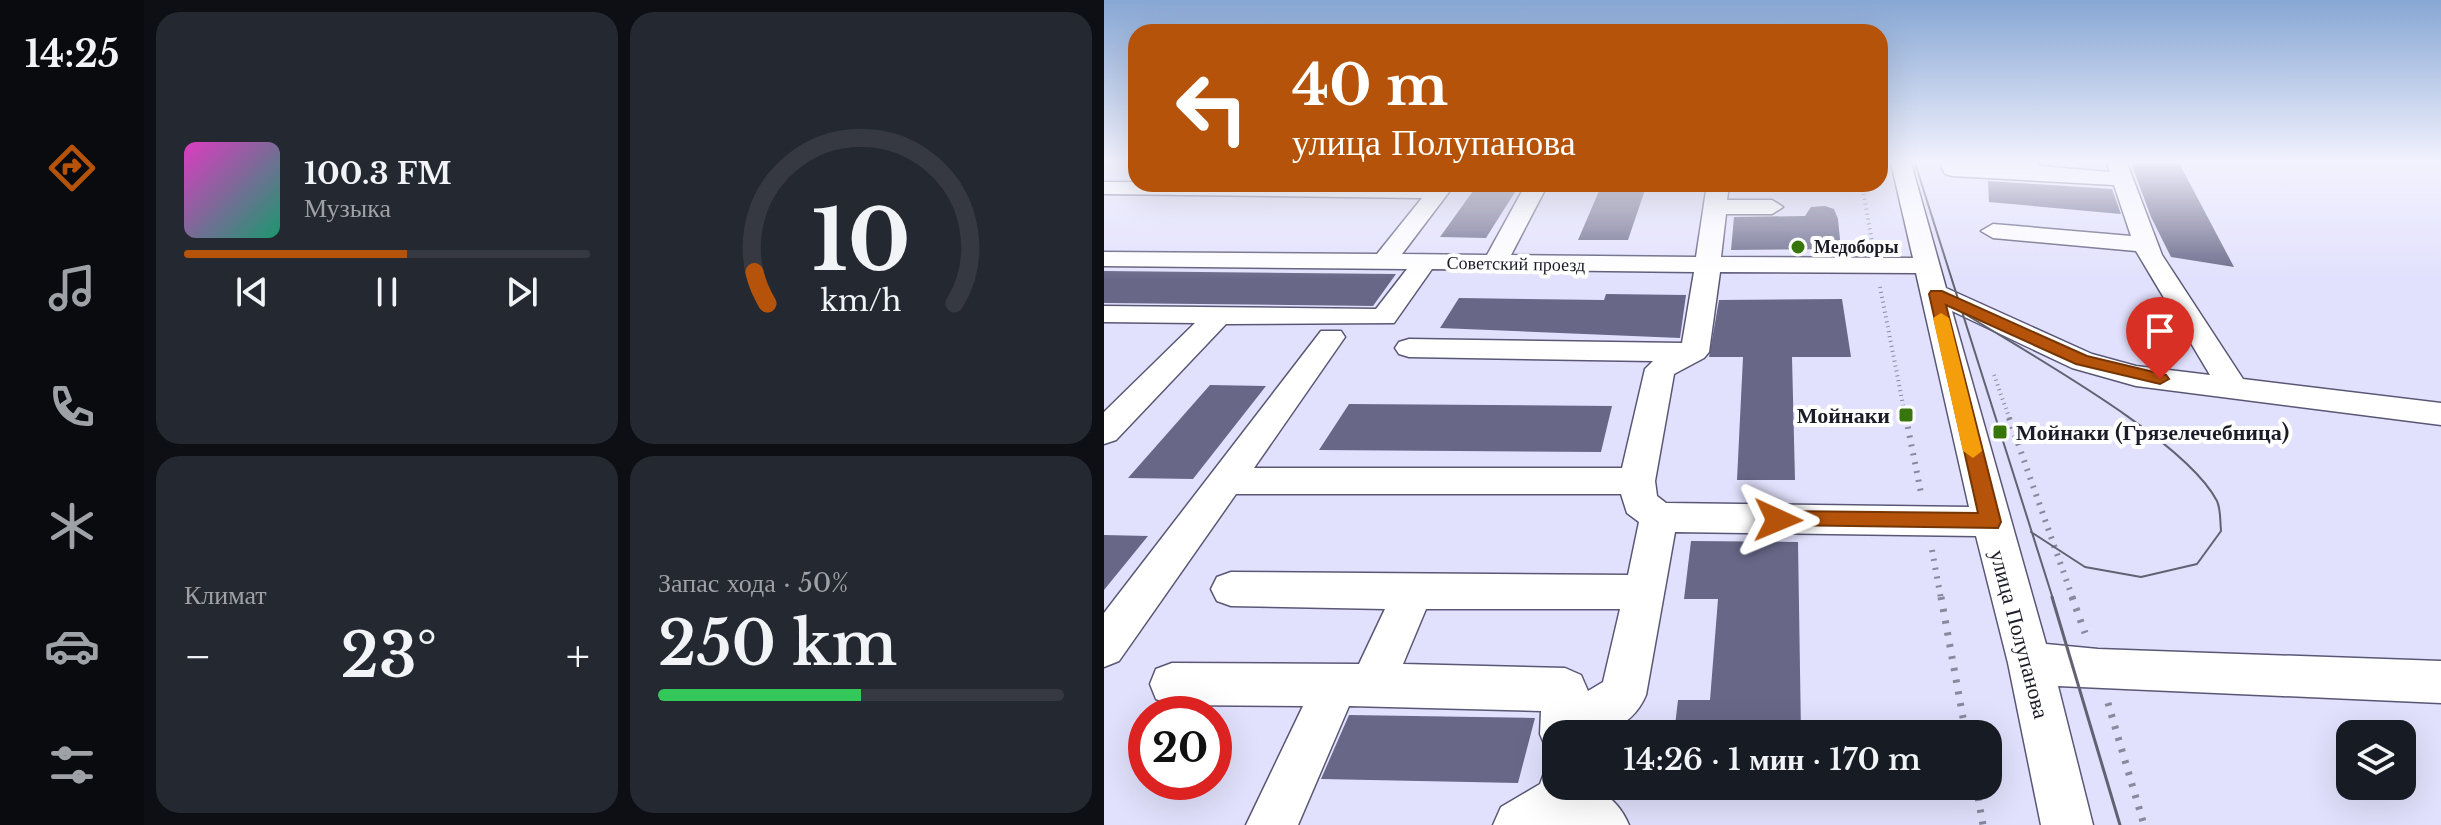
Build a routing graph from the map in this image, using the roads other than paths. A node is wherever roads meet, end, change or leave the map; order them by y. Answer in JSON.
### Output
{"nodes":[{"id":1,"x":1431,"y":202,"type":"edge"},
{"id":2,"x":1528,"y":202,"type":"edge"},
{"id":3,"x":1715,"y":202,"type":"edge"},
{"id":4,"x":1744,"y":202,"type":"edge"},
{"id":5,"x":1911,"y":202,"type":"edge"},
{"id":6,"x":2131,"y":202,"type":"edge"},
{"id":7,"x":1772,"y":207,"type":"dead end"},
{"id":8,"x":1993,"y":231,"type":"dead end"},
{"id":9,"x":2146,"y":245,"type":"junction"},
{"id":10,"x":1104,"y":259,"type":"edge"},
{"id":11,"x":1383,"y":263,"type":"junction"},
{"id":12,"x":1424,"y":263,"type":"junction"},
{"id":13,"x":1494,"y":264,"type":"junction"},
{"id":14,"x":1706,"y":265,"type":"junction"},
{"id":15,"x":1932,"y":280,"type":"junction"},
{"id":16,"x":1104,"y":314,"type":"edge"},
{"id":17,"x":1218,"y":316,"type":"junction"},
{"id":18,"x":1331,"y":337,"type":"dead end"},
{"id":19,"x":1409,"y":348,"type":"dead end"},
{"id":20,"x":1694,"y":352,"type":"junction"},
{"id":21,"x":2233,"y":388,"type":"junction"},
{"id":22,"x":2441,"y":414,"type":"edge"},
{"id":23,"x":1104,"y":432,"type":"edge"},
{"id":24,"x":1228,"y":481,"type":"junction"},
{"id":25,"x":1637,"y":481,"type":"junction"},
{"id":26,"x":1659,"y":517,"type":"junction"},
{"id":27,"x":1991,"y":522,"type":"junction"},
{"id":28,"x":1231,"y":589,"type":"dead end"},
{"id":29,"x":1413,"y":592,"type":"junction"},
{"id":30,"x":1644,"y":592,"type":"junction"},
{"id":31,"x":1104,"y":647,"type":"edge"},
{"id":32,"x":2030,"y":663,"type":"junction"},
{"id":33,"x":2441,"y":682,"type":"edge"},
{"id":34,"x":1172,"y":684,"type":"dead end"},
{"id":35,"x":1354,"y":685,"type":"junction"},
{"id":36,"x":1564,"y":720,"type":"edge"},
{"id":37,"x":1583,"y":720,"type":"edge"},
{"id":38,"x":1577,"y":803,"type":"edge"},
{"id":39,"x":1272,"y":825,"type":"edge"},
{"id":40,"x":1519,"y":825,"type":"edge"},
{"id":41,"x":2067,"y":825,"type":"edge"}],
"edges":[{"from":1,"to":11,"type":"street"},
{"from":2,"to":13,"type":"street"},
{"from":3,"to":14,"type":"street"},
{"from":4,"to":7,"type":"street"},
{"from":5,"to":15,"type":"street","name":"улица Полупанова"},
{"from":6,"to":9,"type":"street"},
{"from":8,"to":9,"type":"street"},
{"from":9,"to":21,"type":"street"},
{"from":10,"to":11,"type":"street","name":"Советский проезд"},
{"from":11,"to":12,"type":"street","name":"Советский проезд"},
{"from":12,"to":13,"type":"street","name":"Советский проезд"},
{"from":12,"to":17,"type":"street"},
{"from":13,"to":14,"type":"street","name":"Советский проезд"},
{"from":14,"to":15,"type":"street","name":"Советский проезд"},
{"from":14,"to":20,"type":"street"},
{"from":15,"to":21,"type":"street"},
{"from":15,"to":27,"type":"street","name":"улица Полупанова"},
{"from":16,"to":17,"type":"street"},
{"from":17,"to":23,"type":"street"},
{"from":18,"to":24,"type":"street"},
{"from":19,"to":20,"type":"street"},
{"from":20,"to":25,"type":"street"},
{"from":21,"to":22,"type":"street"},
{"from":24,"to":25,"type":"street"},
{"from":24,"to":31,"type":"street"},
{"from":25,"to":26,"type":"street"},
{"from":26,"to":27,"type":"street"},
{"from":26,"to":30,"type":"street"},
{"from":27,"to":32,"type":"street","name":"улица Полупанова"},
{"from":28,"to":29,"type":"street"},
{"from":29,"to":30,"type":"street"},
{"from":29,"to":35,"type":"street"},
{"from":30,"to":37,"type":"street"},
{"from":32,"to":33,"type":"street"},
{"from":32,"to":41,"type":"street","name":"улица Полупанова"},
{"from":34,"to":35,"type":"street"},
{"from":35,"to":36,"type":"street"},
{"from":35,"to":39,"type":"street"},
{"from":38,"to":40,"type":"street"}]}
